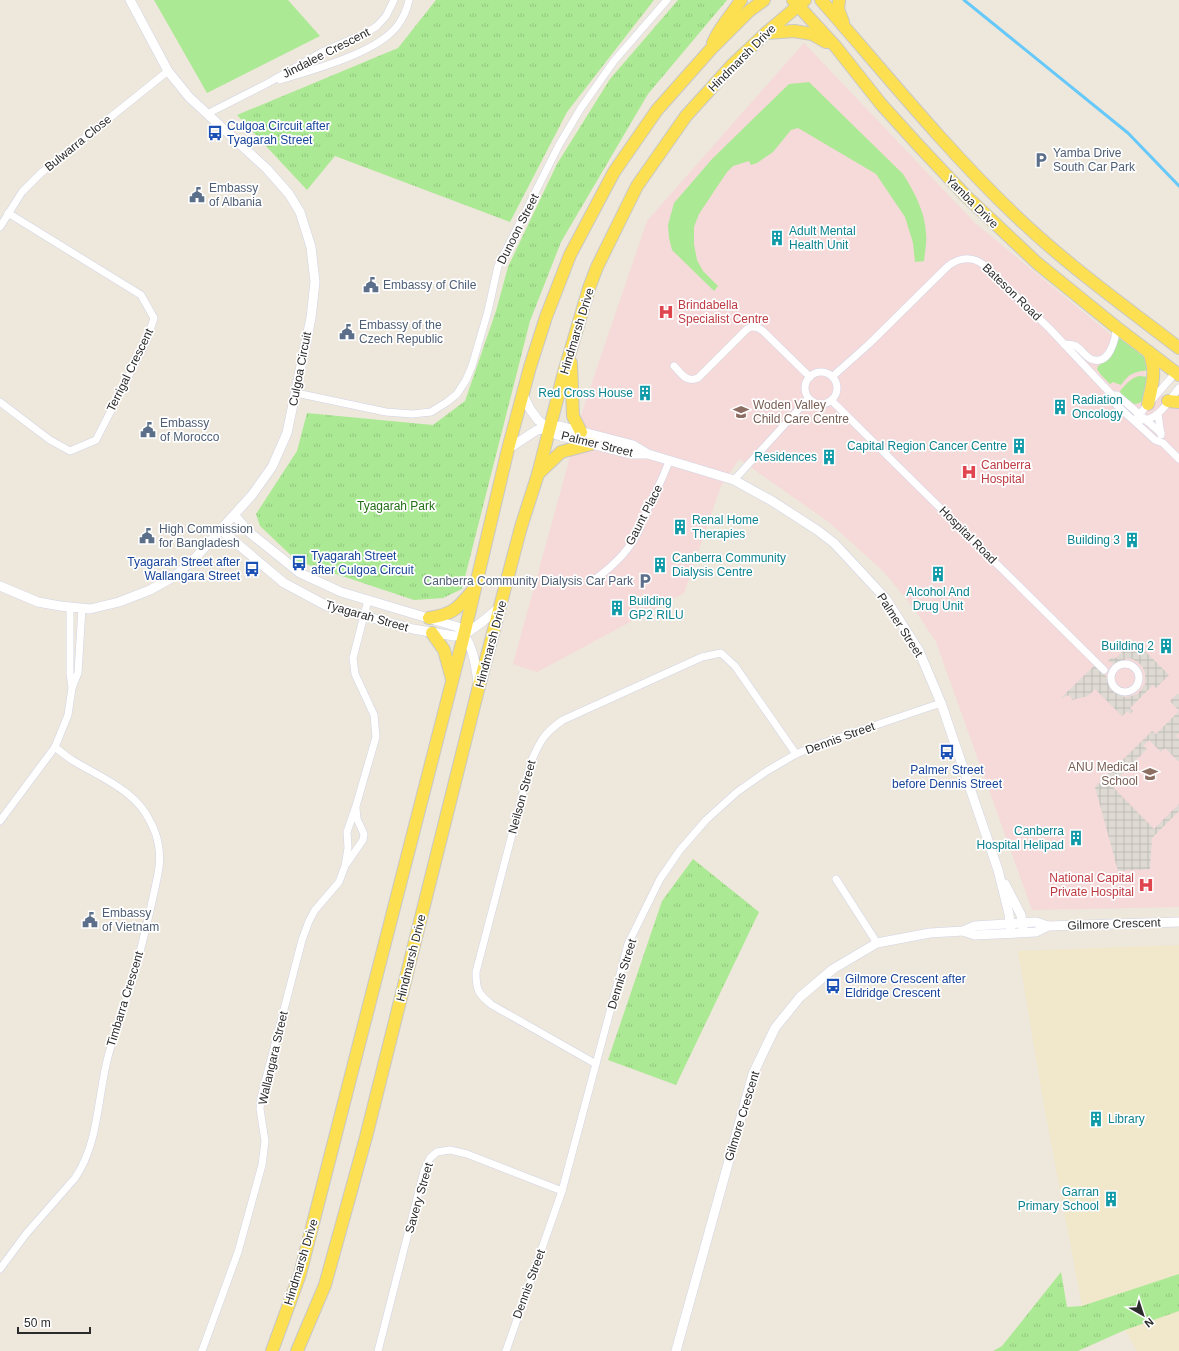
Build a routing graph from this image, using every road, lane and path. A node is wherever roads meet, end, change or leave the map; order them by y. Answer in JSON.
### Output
{"nodes":[{"id":1,"x":130,"y":0,"type":"edge"},
{"id":2,"x":394,"y":0,"type":"edge"},
{"id":3,"x":409,"y":0,"type":"edge"},
{"id":4,"x":667,"y":0,"type":"edge"},
{"id":5,"x":741,"y":0,"type":"edge"},
{"id":6,"x":764,"y":0,"type":"edge"},
{"id":7,"x":821,"y":0,"type":"edge"},
{"id":8,"x":839,"y":0,"type":"edge"},
{"id":9,"x":798,"y":2,"type":"edge"},
{"id":10,"x":844,"y":26,"type":"junction"},
{"id":11,"x":766,"y":32,"type":"junction"},
{"id":12,"x":836,"y":47,"type":"junction"},
{"id":13,"x":711,"y":49,"type":"junction"},
{"id":14,"x":168,"y":71,"type":"junction"},
{"id":15,"x":268,"y":83,"type":"junction"},
{"id":16,"x":207,"y":114,"type":"junction"},
{"id":17,"x":8,"y":213,"type":"junction"},
{"id":18,"x":0,"y":227,"type":"edge"},
{"id":19,"x":1116,"y":327,"type":"junction"},
{"id":20,"x":1064,"y":344,"type":"junction"},
{"id":21,"x":1179,"y":348,"type":"edge"},
{"id":22,"x":570,"y":352,"type":"junction"},
{"id":23,"x":1149,"y":352,"type":"junction"},
{"id":24,"x":674,"y":366,"type":"dead end"},
{"id":25,"x":1178,"y":372,"type":"edge"},
{"id":26,"x":810,"y":376,"type":"junction"},
{"id":27,"x":833,"y":376,"type":"junction"},
{"id":28,"x":1179,"y":388,"type":"edge"},
{"id":29,"x":296,"y":393,"type":"junction"},
{"id":30,"x":523,"y":395,"type":"junction"},
{"id":31,"x":1112,"y":395,"type":"junction"},
{"id":32,"x":808,"y":399,"type":"junction"},
{"id":33,"x":832,"y":400,"type":"junction"},
{"id":34,"x":0,"y":402,"type":"edge"},
{"id":35,"x":1173,"y":402,"type":"edge"},
{"id":36,"x":1148,"y":404,"type":"junction"},
{"id":37,"x":1139,"y":414,"type":"junction"},
{"id":38,"x":1158,"y":414,"type":"junction"},
{"id":39,"x":1134,"y":420,"type":"junction"},
{"id":40,"x":1145,"y":420,"type":"junction"},
{"id":41,"x":550,"y":428,"type":"junction"},
{"id":42,"x":581,"y":432,"type":"junction"},
{"id":43,"x":1161,"y":433,"type":"junction"},
{"id":44,"x":1163,"y":443,"type":"junction"},
{"id":45,"x":591,"y":444,"type":"junction"},
{"id":46,"x":508,"y":449,"type":"junction"},
{"id":47,"x":648,"y":454,"type":"junction"},
{"id":48,"x":1179,"y":459,"type":"edge"},
{"id":49,"x":669,"y":461,"type":"junction"},
{"id":50,"x":538,"y":474,"type":"junction"},
{"id":51,"x":734,"y":480,"type":"junction"},
{"id":52,"x":234,"y":515,"type":"junction"},
{"id":53,"x":221,"y":530,"type":"junction"},
{"id":54,"x":594,"y":580,"type":"dead end"},
{"id":55,"x":0,"y":586,"type":"edge"},
{"id":56,"x":476,"y":586,"type":"junction"},
{"id":57,"x":368,"y":600,"type":"junction"},
{"id":58,"x":501,"y":606,"type":"junction"},
{"id":59,"x":70,"y":607,"type":"junction"},
{"id":60,"x":82,"y":608,"type":"junction"},
{"id":61,"x":364,"y":615,"type":"junction"},
{"id":62,"x":429,"y":618,"type":"junction"},
{"id":63,"x":432,"y":633,"type":"junction"},
{"id":64,"x":464,"y":635,"type":"junction"},
{"id":65,"x":1116,"y":667,"type":"junction"},
{"id":66,"x":1104,"y":670,"type":"junction"},
{"id":67,"x":452,"y":680,"type":"junction"},
{"id":68,"x":1111,"y":680,"type":"junction"},
{"id":69,"x":479,"y":686,"type":"junction"},
{"id":70,"x":72,"y":688,"type":"junction"},
{"id":71,"x":941,"y":703,"type":"junction"},
{"id":72,"x":55,"y":747,"type":"junction"},
{"id":73,"x":796,"y":754,"type":"junction"},
{"id":74,"x":356,"y":806,"type":"junction"},
{"id":75,"x":0,"y":821,"type":"edge"},
{"id":76,"x":344,"y":866,"type":"junction"},
{"id":77,"x":998,"y":870,"type":"junction"},
{"id":78,"x":836,"y":879,"type":"dead end"},
{"id":79,"x":1179,"y":922,"type":"edge"},
{"id":80,"x":1010,"y":928,"type":"junction"},
{"id":81,"x":1023,"y":928,"type":"junction"},
{"id":82,"x":877,"y":943,"type":"junction"},
{"id":83,"x":596,"y":1064,"type":"junction"},
{"id":84,"x":562,"y":1191,"type":"junction"},
{"id":85,"x":0,"y":1269,"type":"edge"},
{"id":86,"x":202,"y":1351,"type":"edge"},
{"id":87,"x":272,"y":1351,"type":"edge"},
{"id":88,"x":297,"y":1351,"type":"edge"},
{"id":89,"x":378,"y":1351,"type":"edge"},
{"id":90,"x":506,"y":1351,"type":"edge"},
{"id":91,"x":676,"y":1351,"type":"edge"}],
"edges":[{"from":1,"to":14,"type":"street","name":"Culgoa Circuit"},
{"from":2,"to":15,"type":"street","name":"Jindalee Crescent"},
{"from":3,"to":15,"type":"street","name":"Jindalee Crescent"},
{"from":4,"to":29,"type":"street","name":"Dunoon Street"},
{"from":5,"to":13,"type":"main road"},
{"from":6,"to":13,"type":"main road","name":"Hindmarsh Drive"},
{"from":7,"to":10,"type":"main road","name":"Yamba Drive"},
{"from":8,"to":10,"type":"main road"},
{"from":9,"to":11,"type":"main road","name":"Hindmarsh Drive"},
{"from":9,"to":12,"type":"main road","name":"Yamba Drive"},
{"from":10,"to":21,"type":"main road","name":"Yamba Drive"},
{"from":11,"to":12,"type":"main road"},
{"from":11,"to":22,"type":"main road","name":"Hindmarsh Drive"},
{"from":12,"to":19,"type":"main road","name":"Yamba Drive"},
{"from":13,"to":30,"type":"main road","name":"Hindmarsh Drive"},
{"from":14,"to":16,"type":"street","name":"Culgoa Circuit"},
{"from":14,"to":17,"type":"street","name":"Bulwarra Close"},
{"from":15,"to":16,"type":"street","name":"Jindalee Crescent"},
{"from":16,"to":29,"type":"street","name":"Culgoa Circuit"},
{"from":17,"to":18,"type":"street","name":"Bulwarra Close"},
{"from":17,"to":34,"type":"street","name":"Terrigal Crescent"},
{"from":19,"to":20,"type":"street"},
{"from":19,"to":23,"type":"main road","name":"Yamba Drive"},
{"from":20,"to":27,"type":"street","name":"Bateson Road"},
{"from":20,"to":31,"type":"street","name":"Bateson Road"},
{"from":22,"to":41,"type":"main road","name":"Hindmarsh Drive"},
{"from":22,"to":42,"type":"main road"},
{"from":23,"to":25,"type":"main road","name":"Yamba Drive"},
{"from":23,"to":36,"type":"main road"},
{"from":24,"to":26,"type":"street"},
{"from":25,"to":36,"type":"street"},
{"from":26,"to":27,"type":"street"},
{"from":26,"to":32,"type":"street"},
{"from":27,"to":33,"type":"street"},
{"from":28,"to":35,"type":"street"},
{"from":29,"to":52,"type":"street","name":"Culgoa Circuit"},
{"from":30,"to":41,"type":"street","name":"Palmer Street"},
{"from":30,"to":46,"type":"main road","name":"Hindmarsh Drive"},
{"from":31,"to":37,"type":"street","name":"Bateson Road"},
{"from":31,"to":39,"type":"street"},
{"from":32,"to":33,"type":"street"},
{"from":32,"to":51,"type":"street"},
{"from":33,"to":66,"type":"street","name":"Hospital Road"},
{"from":35,"to":38,"type":"street"},
{"from":36,"to":37,"type":"street"},
{"from":37,"to":39,"type":"street"},
{"from":37,"to":40,"type":"street","name":"Bateson Road"},
{"from":38,"to":40,"type":"street"},
{"from":38,"to":43,"type":"street"},
{"from":39,"to":40,"type":"street"},
{"from":39,"to":44,"type":"street"},
{"from":40,"to":43,"type":"street","name":"Bateson Road"},
{"from":41,"to":42,"type":"street","name":"Palmer Street"},
{"from":41,"to":45,"type":"street","name":"Palmer Street"},
{"from":41,"to":46,"type":"street","name":"Palmer Street"},
{"from":41,"to":50,"type":"main road","name":"Hindmarsh Drive"},
{"from":42,"to":47,"type":"street","name":"Palmer Street"},
{"from":43,"to":44,"type":"street"},
{"from":44,"to":48,"type":"street"},
{"from":45,"to":47,"type":"street","name":"Palmer Street"},
{"from":45,"to":50,"type":"main road"},
{"from":46,"to":56,"type":"main road","name":"Hindmarsh Drive"},
{"from":47,"to":49,"type":"street","name":"Palmer Street"},
{"from":49,"to":51,"type":"street","name":"Palmer Street"},
{"from":49,"to":54,"type":"street","name":"Gaunt Place"},
{"from":50,"to":58,"type":"main road","name":"Hindmarsh Drive"},
{"from":51,"to":71,"type":"street","name":"Palmer Street"},
{"from":52,"to":53,"type":"street","name":"Culgoa Circuit"},
{"from":52,"to":57,"type":"street","name":"Tyagarah Street"},
{"from":53,"to":60,"type":"street","name":"Culgoa Circuit"},
{"from":53,"to":61,"type":"street","name":"Tyagarah Street"},
{"from":55,"to":59,"type":"street","name":"Culgoa Circuit"},
{"from":56,"to":62,"type":"main road"},
{"from":56,"to":64,"type":"main road","name":"Hindmarsh Drive"},
{"from":57,"to":61,"type":"street","name":"Wallangara Street"},
{"from":57,"to":62,"type":"street","name":"Tyagarah Street"},
{"from":58,"to":64,"type":"street"},
{"from":58,"to":69,"type":"main road","name":"Hindmarsh Drive"},
{"from":59,"to":60,"type":"street","name":"Culgoa Circuit"},
{"from":59,"to":70,"type":"street"},
{"from":60,"to":70,"type":"street"},
{"from":61,"to":63,"type":"street","name":"Tyagarah Street"},
{"from":61,"to":74,"type":"street","name":"Wallangara Street"},
{"from":62,"to":64,"type":"street","name":"Tyagarah Street"},
{"from":63,"to":64,"type":"street","name":"Tyagarah Street"},
{"from":63,"to":67,"type":"main road"},
{"from":64,"to":67,"type":"main road","name":"Hindmarsh Drive"},
{"from":64,"to":69,"type":"street","name":"Tyagarah Street"},
{"from":65,"to":66,"type":"street","name":"Hospital Road"},
{"from":65,"to":68,"type":"street"},
{"from":65,"to":68,"type":"street","name":"Hospital Road"},
{"from":66,"to":68,"type":"street","name":"Hospital Road"},
{"from":67,"to":87,"type":"main road","name":"Hindmarsh Drive"},
{"from":69,"to":88,"type":"main road","name":"Hindmarsh Drive"},
{"from":70,"to":72,"type":"street"},
{"from":71,"to":73,"type":"street","name":"Dennis Street"},
{"from":71,"to":77,"type":"street","name":"Palmer Street"},
{"from":72,"to":75,"type":"street"},
{"from":72,"to":85,"type":"street","name":"Timbarra Crescent"},
{"from":73,"to":83,"type":"street","name":"Dennis Street"},
{"from":73,"to":83,"type":"street","name":"Neilson Street"},
{"from":74,"to":76,"type":"street","name":"Wallangara Street"},
{"from":74,"to":76,"type":"street","name":"Wallangara Street"},
{"from":76,"to":86,"type":"street","name":"Wallangara Street"},
{"from":77,"to":80,"type":"street","name":"Palmer Street"},
{"from":77,"to":81,"type":"street","name":"Palmer Street"},
{"from":78,"to":82,"type":"street"},
{"from":79,"to":81,"type":"street","name":"Gilmore Crescent"},
{"from":80,"to":81,"type":"street","name":"Gilmore Crescent"},
{"from":80,"to":82,"type":"street","name":"Gilmore Crescent"},
{"from":82,"to":91,"type":"street","name":"Gilmore Crescent"},
{"from":83,"to":84,"type":"street","name":"Dennis Street"},
{"from":84,"to":89,"type":"street","name":"Savery Street"},
{"from":84,"to":90,"type":"street","name":"Dennis Street"}]}
